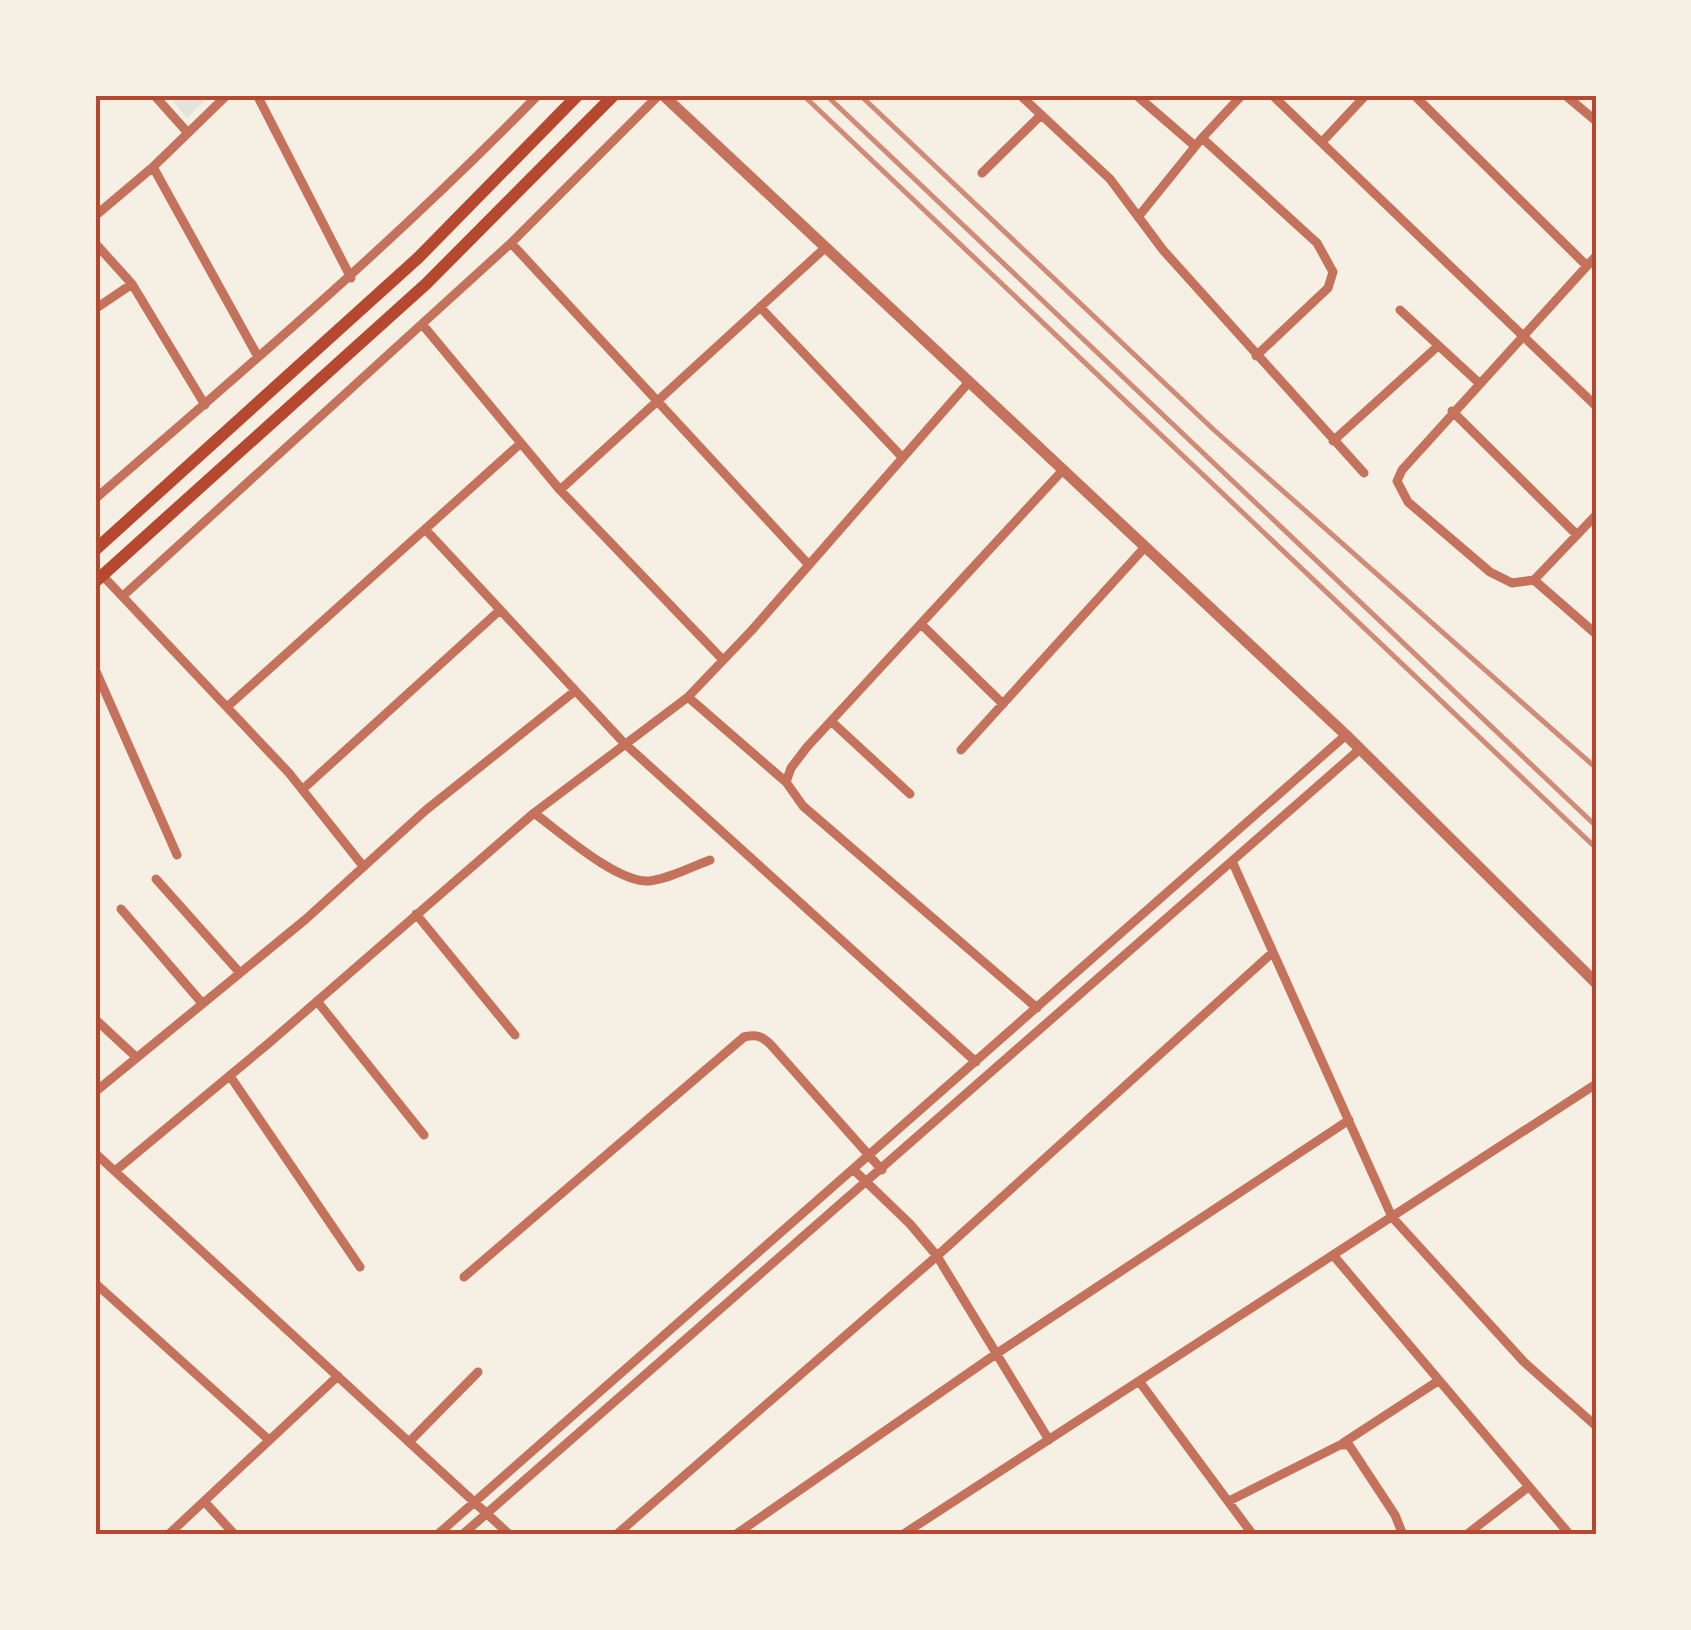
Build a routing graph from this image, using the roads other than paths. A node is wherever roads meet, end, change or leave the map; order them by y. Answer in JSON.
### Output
{"nodes":[{"id":1,"x":154,"y":95,"type":"edge"},
{"id":2,"x":227,"y":95,"type":"edge"},
{"id":3,"x":256,"y":95,"type":"edge"},
{"id":4,"x":538,"y":95,"type":"edge"},
{"id":5,"x":578,"y":95,"type":"edge"},
{"id":6,"x":614,"y":95,"type":"edge"},
{"id":7,"x":661,"y":95,"type":"edge"},
{"id":8,"x":1020,"y":95,"type":"edge"},
{"id":9,"x":1136,"y":95,"type":"edge"},
{"id":10,"x":1242,"y":95,"type":"edge"},
{"id":11,"x":1272,"y":95,"type":"edge"},
{"id":12,"x":1366,"y":95,"type":"edge"},
{"id":13,"x":1414,"y":95,"type":"edge"},
{"id":14,"x":1565,"y":95,"type":"edge"},
{"id":15,"x":1040,"y":116,"type":"junction"},
{"id":16,"x":1596,"y":121,"type":"edge"},
{"id":17,"x":188,"y":133,"type":"junction"},
{"id":18,"x":1198,"y":142,"type":"junction"},
{"id":19,"x":1322,"y":142,"type":"junction"},
{"id":20,"x":153,"y":167,"type":"junction"},
{"id":21,"x":982,"y":173,"type":"dead end"},
{"id":22,"x":95,"y":216,"type":"edge"},
{"id":23,"x":1138,"y":217,"type":"junction"},
{"id":24,"x":511,"y":243,"type":"junction"},
{"id":25,"x":96,"y":247,"type":"edge"},
{"id":26,"x":826,"y":247,"type":"junction"},
{"id":27,"x":1596,"y":256,"type":"edge"},
{"id":28,"x":1587,"y":266,"type":"junction"},
{"id":29,"x":350,"y":278,"type":"junction"},
{"id":30,"x":132,"y":284,"type":"junction"},
{"id":31,"x":760,"y":307,"type":"junction"},
{"id":32,"x":95,"y":308,"type":"edge"},
{"id":33,"x":1400,"y":310,"type":"dead end"},
{"id":34,"x":422,"y":324,"type":"junction"},
{"id":35,"x":1525,"y":334,"type":"junction"},
{"id":36,"x":1438,"y":346,"type":"junction"},
{"id":37,"x":257,"y":355,"type":"junction"},
{"id":38,"x":1256,"y":356,"type":"junction"},
{"id":39,"x":969,"y":382,"type":"junction"},
{"id":40,"x":1478,"y":383,"type":"junction"},
{"id":41,"x":657,"y":401,"type":"junction"},
{"id":42,"x":205,"y":405,"type":"junction"},
{"id":43,"x":1596,"y":406,"type":"edge"},
{"id":44,"x":1452,"y":411,"type":"junction"},
{"id":45,"x":1334,"y":441,"type":"junction"},
{"id":46,"x":521,"y":443,"type":"junction"},
{"id":47,"x":902,"y":456,"type":"junction"},
{"id":48,"x":1062,"y":470,"type":"junction"},
{"id":49,"x":1364,"y":474,"type":"dead end"},
{"id":50,"x":560,"y":490,"type":"junction"},
{"id":51,"x":96,"y":495,"type":"edge"},
{"id":52,"x":1596,"y":515,"type":"edge"},
{"id":53,"x":425,"y":529,"type":"junction"},
{"id":54,"x":1577,"y":534,"type":"junction"},
{"id":55,"x":99,"y":547,"type":"edge"},
{"id":56,"x":1145,"y":547,"type":"junction"},
{"id":57,"x":809,"y":565,"type":"junction"},
{"id":58,"x":99,"y":579,"type":"edge"},
{"id":59,"x":1534,"y":580,"type":"junction"},
{"id":60,"x":124,"y":595,"type":"junction"},
{"id":61,"x":500,"y":610,"type":"junction"},
{"id":62,"x":921,"y":624,"type":"junction"},
{"id":63,"x":1596,"y":634,"type":"edge"},
{"id":64,"x":724,"y":660,"type":"junction"},
{"id":65,"x":95,"y":669,"type":"edge"},
{"id":66,"x":98,"y":686,"type":"edge"},
{"id":67,"x":574,"y":690,"type":"junction"},
{"id":68,"x":688,"y":697,"type":"junction"},
{"id":69,"x":1003,"y":704,"type":"junction"},
{"id":70,"x":226,"y":707,"type":"junction"},
{"id":71,"x":832,"y":722,"type":"junction"},
{"id":72,"x":1346,"y":735,"type":"junction"},
{"id":73,"x":624,"y":743,"type":"junction"},
{"id":74,"x":1360,"y":749,"type":"junction"},
{"id":75,"x":961,"y":750,"type":"dead end"},
{"id":76,"x":786,"y":782,"type":"junction"},
{"id":77,"x":303,"y":789,"type":"junction"},
{"id":78,"x":910,"y":794,"type":"dead end"},
{"id":79,"x":534,"y":813,"type":"junction"},
{"id":80,"x":178,"y":854,"type":"dead end"},
{"id":81,"x":710,"y":860,"type":"dead end"},
{"id":82,"x":1232,"y":861,"type":"junction"},
{"id":83,"x":363,"y":866,"type":"junction"},
{"id":84,"x":156,"y":878,"type":"dead end"},
{"id":85,"x":122,"y":908,"type":"dead end"},
{"id":86,"x":416,"y":914,"type":"junction"},
{"id":87,"x":1272,"y":954,"type":"junction"},
{"id":88,"x":240,"y":973,"type":"junction"},
{"id":89,"x":1596,"y":983,"type":"edge"},
{"id":90,"x":317,"y":1001,"type":"junction"},
{"id":91,"x":202,"y":1003,"type":"junction"},
{"id":92,"x":1037,"y":1008,"type":"junction"},
{"id":93,"x":95,"y":1020,"type":"edge"},
{"id":94,"x":515,"y":1034,"type":"dead end"},
{"id":95,"x":136,"y":1057,"type":"junction"},
{"id":96,"x":976,"y":1062,"type":"junction"},
{"id":97,"x":230,"y":1076,"type":"junction"},
{"id":98,"x":1596,"y":1084,"type":"edge"},
{"id":99,"x":95,"y":1092,"type":"edge"},
{"id":100,"x":1349,"y":1120,"type":"junction"},
{"id":101,"x":424,"y":1135,"type":"dead end"},
{"id":102,"x":96,"y":1158,"type":"edge"},
{"id":103,"x":870,"y":1158,"type":"junction"},
{"id":104,"x":855,"y":1170,"type":"junction"},
{"id":105,"x":882,"y":1170,"type":"junction"},
{"id":106,"x":115,"y":1171,"type":"junction"},
{"id":107,"x":868,"y":1183,"type":"junction"},
{"id":108,"x":1392,"y":1217,"type":"junction"},
{"id":109,"x":1332,"y":1255,"type":"junction"},
{"id":110,"x":937,"y":1256,"type":"junction"},
{"id":111,"x":360,"y":1267,"type":"dead end"},
{"id":112,"x":464,"y":1277,"type":"dead end"},
{"id":113,"x":95,"y":1283,"type":"edge"},
{"id":114,"x":996,"y":1354,"type":"junction"},
{"id":115,"x":478,"y":1372,"type":"dead end"},
{"id":116,"x":338,"y":1376,"type":"junction"},
{"id":117,"x":1139,"y":1381,"type":"junction"},
{"id":118,"x":1438,"y":1382,"type":"junction"},
{"id":119,"x":1596,"y":1426,"type":"edge"},
{"id":120,"x":269,"y":1440,"type":"junction"},
{"id":121,"x":1049,"y":1440,"type":"junction"},
{"id":122,"x":409,"y":1442,"type":"junction"},
{"id":123,"x":1340,"y":1445,"type":"junction"},
{"id":124,"x":1527,"y":1488,"type":"junction"},
{"id":125,"x":1229,"y":1500,"type":"junction"},
{"id":126,"x":204,"y":1501,"type":"junction"},
{"id":127,"x":474,"y":1502,"type":"junction"},
{"id":128,"x":487,"y":1513,"type":"junction"},
{"id":129,"x":168,"y":1535,"type":"edge"},
{"id":130,"x":234,"y":1535,"type":"edge"},
{"id":131,"x":437,"y":1535,"type":"edge"},
{"id":132,"x":462,"y":1535,"type":"edge"},
{"id":133,"x":510,"y":1535,"type":"edge"},
{"id":134,"x":616,"y":1535,"type":"edge"},
{"id":135,"x":735,"y":1535,"type":"edge"},
{"id":136,"x":902,"y":1535,"type":"edge"},
{"id":137,"x":1253,"y":1535,"type":"edge"},
{"id":138,"x":1403,"y":1535,"type":"edge"},
{"id":139,"x":1466,"y":1535,"type":"edge"},
{"id":140,"x":1570,"y":1535,"type":"edge"}],
"edges":[{"from":1,"to":17,"type":"street"},
{"from":2,"to":17,"type":"street"},
{"from":3,"to":29,"type":"street"},
{"from":4,"to":29,"type":"street"},
{"from":5,"to":55,"type":"main road"},
{"from":6,"to":58,"type":"main road"},
{"from":7,"to":24,"type":"street"},
{"from":7,"to":26,"type":"street"},
{"from":8,"to":15,"type":"street"},
{"from":9,"to":18,"type":"street"},
{"from":10,"to":18,"type":"street"},
{"from":11,"to":19,"type":"street"},
{"from":12,"to":19,"type":"street"},
{"from":13,"to":28,"type":"street"},
{"from":14,"to":16,"type":"street"},
{"from":15,"to":21,"type":"street"},
{"from":15,"to":23,"type":"street"},
{"from":17,"to":20,"type":"street"},
{"from":18,"to":23,"type":"street"},
{"from":18,"to":38,"type":"street"},
{"from":19,"to":35,"type":"street"},
{"from":20,"to":22,"type":"street"},
{"from":20,"to":37,"type":"street"},
{"from":23,"to":38,"type":"street"},
{"from":24,"to":34,"type":"street"},
{"from":24,"to":41,"type":"street"},
{"from":25,"to":30,"type":"street"},
{"from":26,"to":31,"type":"street"},
{"from":26,"to":39,"type":"street"},
{"from":27,"to":28,"type":"street"},
{"from":28,"to":35,"type":"street"},
{"from":29,"to":37,"type":"street"},
{"from":30,"to":32,"type":"street"},
{"from":30,"to":42,"type":"street"},
{"from":31,"to":41,"type":"street"},
{"from":31,"to":47,"type":"street"},
{"from":33,"to":36,"type":"street"},
{"from":34,"to":46,"type":"street"},
{"from":34,"to":60,"type":"street"},
{"from":35,"to":40,"type":"street"},
{"from":35,"to":43,"type":"street"},
{"from":36,"to":40,"type":"street"},
{"from":36,"to":45,"type":"street"},
{"from":37,"to":42,"type":"street"},
{"from":38,"to":45,"type":"street"},
{"from":39,"to":47,"type":"street"},
{"from":39,"to":48,"type":"street"},
{"from":40,"to":44,"type":"street"},
{"from":41,"to":50,"type":"street"},
{"from":41,"to":57,"type":"street"},
{"from":42,"to":51,"type":"street"},
{"from":44,"to":54,"type":"street"},
{"from":44,"to":59,"type":"street"},
{"from":45,"to":49,"type":"street"},
{"from":46,"to":50,"type":"street"},
{"from":46,"to":53,"type":"street"},
{"from":47,"to":57,"type":"street"},
{"from":48,"to":56,"type":"street"},
{"from":48,"to":62,"type":"street"},
{"from":50,"to":64,"type":"street"},
{"from":52,"to":54,"type":"street"},
{"from":53,"to":61,"type":"street"},
{"from":53,"to":70,"type":"street"},
{"from":54,"to":59,"type":"street"},
{"from":56,"to":69,"type":"street"},
{"from":56,"to":72,"type":"street"},
{"from":57,"to":64,"type":"street"},
{"from":58,"to":60,"type":"street"},
{"from":59,"to":63,"type":"street"},
{"from":60,"to":70,"type":"street"},
{"from":61,"to":67,"type":"street"},
{"from":61,"to":77,"type":"street"},
{"from":62,"to":69,"type":"street"},
{"from":62,"to":71,"type":"street"},
{"from":64,"to":68,"type":"street"},
{"from":65,"to":66,"type":"street"},
{"from":66,"to":80,"type":"street"},
{"from":67,"to":73,"type":"street"},
{"from":67,"to":83,"type":"street"},
{"from":68,"to":73,"type":"street"},
{"from":68,"to":76,"type":"street"},
{"from":69,"to":75,"type":"street"},
{"from":70,"to":77,"type":"street"},
{"from":71,"to":76,"type":"street"},
{"from":71,"to":78,"type":"street"},
{"from":72,"to":74,"type":"street"},
{"from":72,"to":92,"type":"street"},
{"from":73,"to":79,"type":"street"},
{"from":73,"to":96,"type":"street"},
{"from":74,"to":82,"type":"street"},
{"from":74,"to":89,"type":"street"},
{"from":76,"to":92,"type":"street"},
{"from":77,"to":83,"type":"street"},
{"from":79,"to":81,"type":"street"},
{"from":79,"to":86,"type":"street"},
{"from":82,"to":87,"type":"street"},
{"from":82,"to":105,"type":"street"},
{"from":83,"to":88,"type":"street"},
{"from":84,"to":88,"type":"street"},
{"from":85,"to":91,"type":"street"},
{"from":86,"to":90,"type":"street"},
{"from":86,"to":94,"type":"street"},
{"from":87,"to":100,"type":"street"},
{"from":87,"to":110,"type":"street"},
{"from":88,"to":91,"type":"street"},
{"from":90,"to":97,"type":"street"},
{"from":90,"to":101,"type":"street"},
{"from":91,"to":95,"type":"street"},
{"from":92,"to":96,"type":"street"},
{"from":93,"to":95,"type":"street"},
{"from":95,"to":99,"type":"street"},
{"from":96,"to":103,"type":"street"},
{"from":97,"to":106,"type":"street"},
{"from":97,"to":111,"type":"street"},
{"from":98,"to":108,"type":"street"},
{"from":100,"to":108,"type":"street"},
{"from":100,"to":114,"type":"street"},
{"from":102,"to":106,"type":"street"},
{"from":103,"to":104,"type":"street"},
{"from":103,"to":105,"type":"street"},
{"from":103,"to":112,"type":"street"},
{"from":104,"to":107,"type":"street"},
{"from":104,"to":127,"type":"street"},
{"from":105,"to":107,"type":"street"},
{"from":106,"to":116,"type":"street"},
{"from":107,"to":110,"type":"street"},
{"from":107,"to":128,"type":"street"},
{"from":108,"to":109,"type":"street"},
{"from":108,"to":119,"type":"street"},
{"from":109,"to":117,"type":"street"},
{"from":109,"to":118,"type":"street"},
{"from":110,"to":114,"type":"street"},
{"from":110,"to":134,"type":"street"},
{"from":113,"to":120,"type":"street"},
{"from":114,"to":121,"type":"street"},
{"from":114,"to":135,"type":"street"},
{"from":115,"to":122,"type":"street"},
{"from":116,"to":120,"type":"street"},
{"from":116,"to":122,"type":"street"},
{"from":117,"to":121,"type":"street"},
{"from":117,"to":125,"type":"street"},
{"from":118,"to":123,"type":"street"},
{"from":118,"to":124,"type":"street"},
{"from":120,"to":126,"type":"street"},
{"from":121,"to":136,"type":"street"},
{"from":122,"to":127,"type":"street"},
{"from":123,"to":125,"type":"street"},
{"from":123,"to":138,"type":"street"},
{"from":124,"to":139,"type":"street"},
{"from":124,"to":140,"type":"street"},
{"from":125,"to":137,"type":"street"},
{"from":126,"to":129,"type":"street"},
{"from":126,"to":130,"type":"street"},
{"from":127,"to":128,"type":"street"},
{"from":127,"to":131,"type":"street"},
{"from":128,"to":132,"type":"street"},
{"from":128,"to":133,"type":"street"}]}
